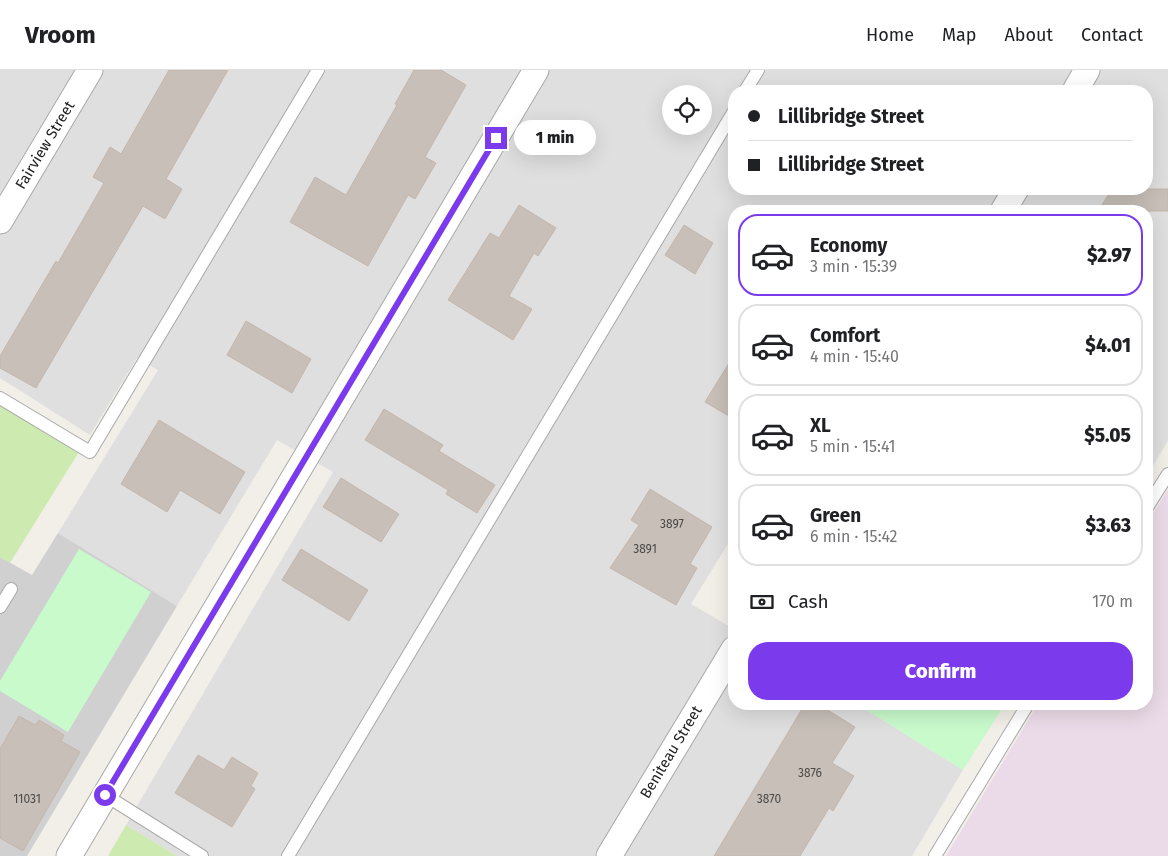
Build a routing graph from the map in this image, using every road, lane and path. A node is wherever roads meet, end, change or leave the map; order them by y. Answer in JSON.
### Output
{"nodes":[{"id":1,"x":90,"y":70,"type":"edge"},
{"id":2,"x":318,"y":70,"type":"edge"},
{"id":3,"x":536,"y":70,"type":"edge"},
{"id":4,"x":758,"y":70,"type":"edge"},
{"id":5,"x":1088,"y":70,"type":"edge"},
{"id":6,"x":749,"y":85,"type":"edge"},
{"id":7,"x":1079,"y":85,"type":"edge"},
{"id":8,"x":728,"y":121,"type":"edge"},
{"id":9,"x":0,"y":221,"type":"edge"},
{"id":10,"x":0,"y":398,"type":"edge"},
{"id":11,"x":1168,"y":474,"type":"edge"},
{"id":12,"x":1153,"y":498,"type":"edge"},
{"id":13,"x":11,"y":589,"type":"dead end"},
{"id":14,"x":0,"y":607,"type":"edge"},
{"id":15,"x":728,"y":659,"type":"edge"},
{"id":16,"x":1024,"y":710,"type":"edge"},
{"id":17,"x":105,"y":795,"type":"junction"},
{"id":18,"x":69,"y":856,"type":"edge"},
{"id":19,"x":202,"y":856,"type":"edge"},
{"id":20,"x":288,"y":856,"type":"edge"},
{"id":21,"x":609,"y":856,"type":"edge"},
{"id":22,"x":935,"y":856,"type":"edge"}],
"edges":[{"from":1,"to":9,"type":"street","name":"Fairview Street"},
{"from":2,"to":10,"type":"lane"},
{"from":3,"to":17,"type":"street"},
{"from":4,"to":6,"type":"lane"},
{"from":5,"to":7,"type":"street"},
{"from":8,"to":20,"type":"lane"},
{"from":11,"to":12,"type":"lane"},
{"from":13,"to":14,"type":"lane"},
{"from":15,"to":21,"type":"street","name":"Beniteau Street"},
{"from":16,"to":22,"type":"lane"},
{"from":17,"to":18,"type":"street"},
{"from":17,"to":19,"type":"lane"}]}
